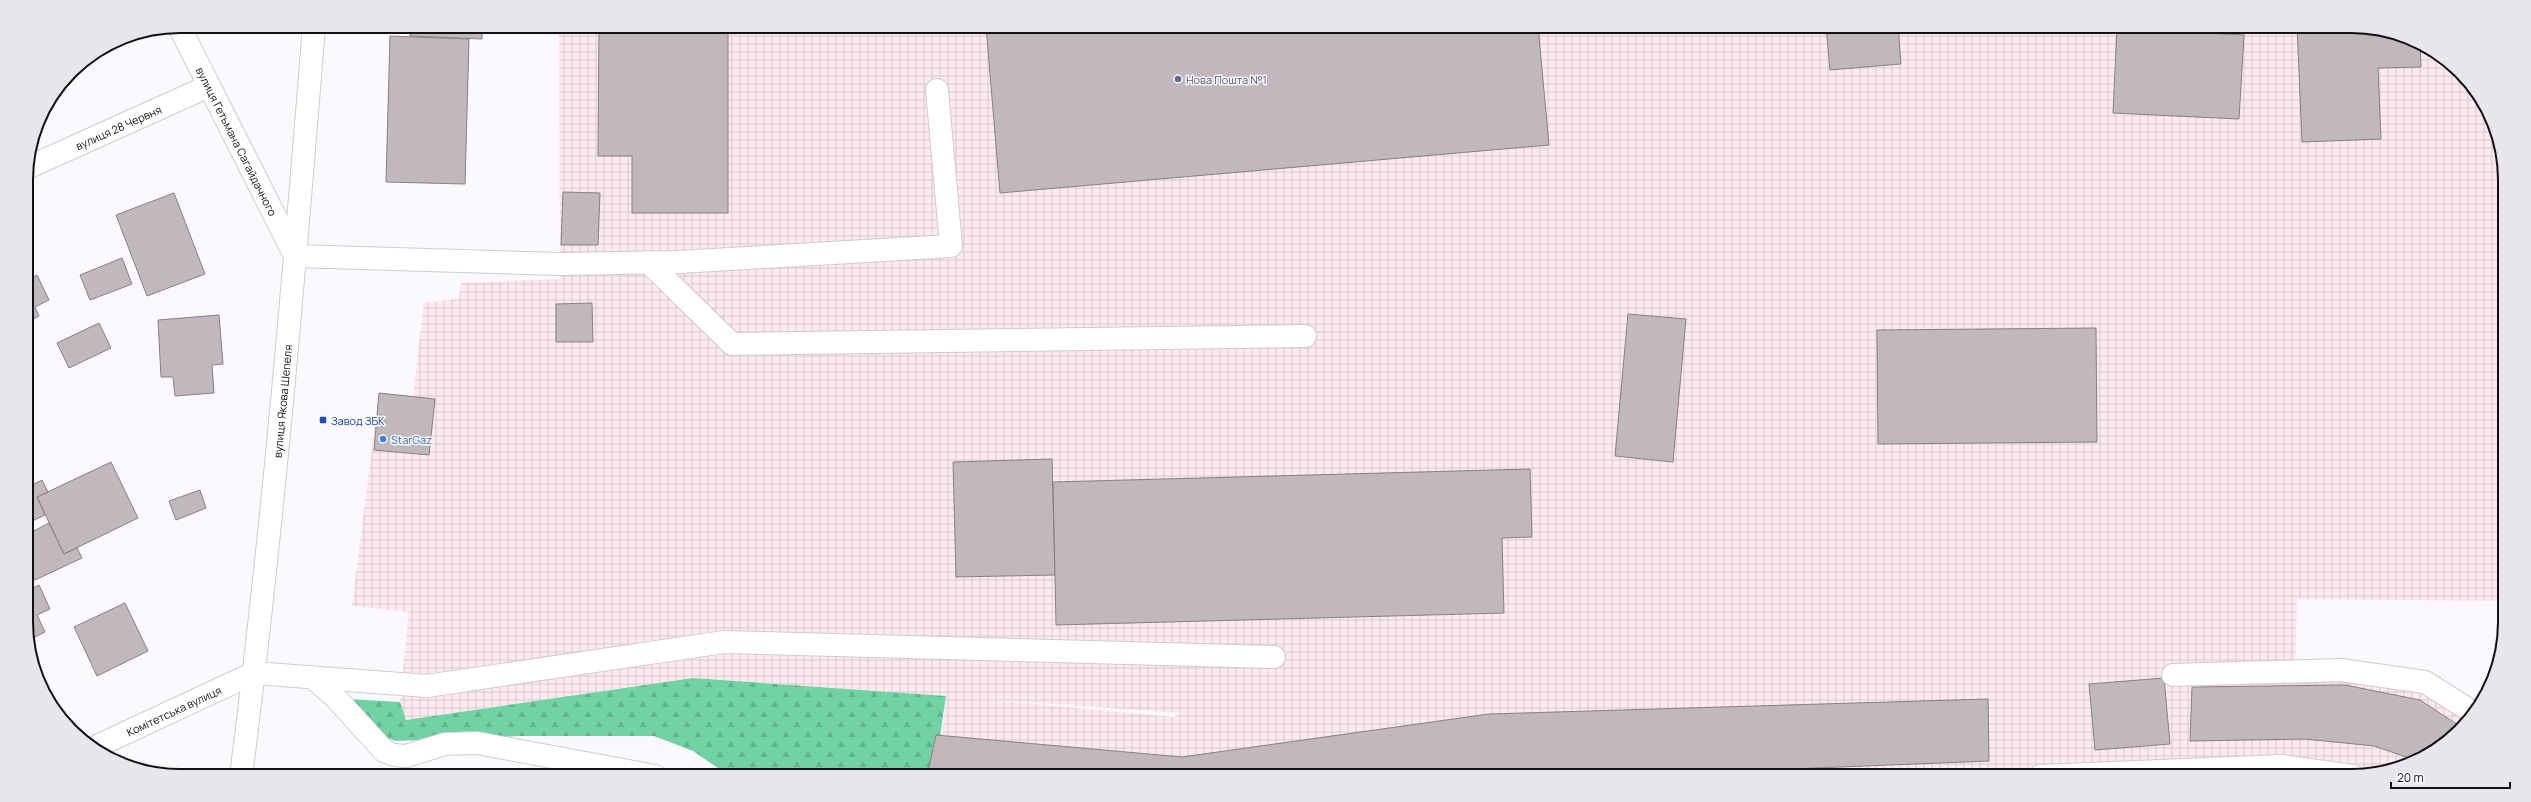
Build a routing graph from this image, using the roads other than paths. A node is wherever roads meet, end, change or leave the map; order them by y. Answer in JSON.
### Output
{"nodes":[{"id":1,"x":182,"y":33,"type":"edge"},
{"id":2,"x":313,"y":33,"type":"edge"},
{"id":3,"x":209,"y":86,"type":"junction"},
{"id":4,"x":937,"y":90,"type":"dead end"},
{"id":5,"x":34,"y":165,"type":"edge"},
{"id":6,"x":295,"y":256,"type":"junction"},
{"id":7,"x":648,"y":262,"type":"junction"},
{"id":8,"x":1305,"y":336,"type":"dead end"},
{"id":9,"x":1274,"y":657,"type":"dead end"},
{"id":10,"x":254,"y":673,"type":"junction"},
{"id":11,"x":2173,"y":675,"type":"dead end"},
{"id":12,"x":312,"y":677,"type":"junction"},
{"id":13,"x":2469,"y":710,"type":"edge"},
{"id":14,"x":100,"y":745,"type":"edge"},
{"id":15,"x":241,"y":769,"type":"edge"},
{"id":16,"x":617,"y":769,"type":"edge"},
{"id":17,"x":2214,"y":769,"type":"edge"},
{"id":18,"x":2303,"y":769,"type":"edge"}],
"edges":[{"from":1,"to":3,"type":"street","name":"вулиця Гетьмана Сагайдачного"},
{"from":2,"to":6,"type":"street","name":"вулиця Якова Шепеля"},
{"from":3,"to":5,"type":"street","name":"вулиця 28 Червня"},
{"from":3,"to":6,"type":"street","name":"вулиця Гетьмана Сагайдачного"},
{"from":4,"to":7,"type":"street"},
{"from":6,"to":7,"type":"street"},
{"from":6,"to":10,"type":"street","name":"вулиця Якова Шепеля"},
{"from":7,"to":8,"type":"street"},
{"from":9,"to":12,"type":"street"},
{"from":10,"to":12,"type":"street"},
{"from":10,"to":14,"type":"street","name":"Комітетська вулиця"},
{"from":10,"to":15,"type":"street","name":"вулиця Якова Шепеля"},
{"from":11,"to":13,"type":"street"},
{"from":12,"to":16,"type":"street"},
{"from":17,"to":18,"type":"street"}]}
